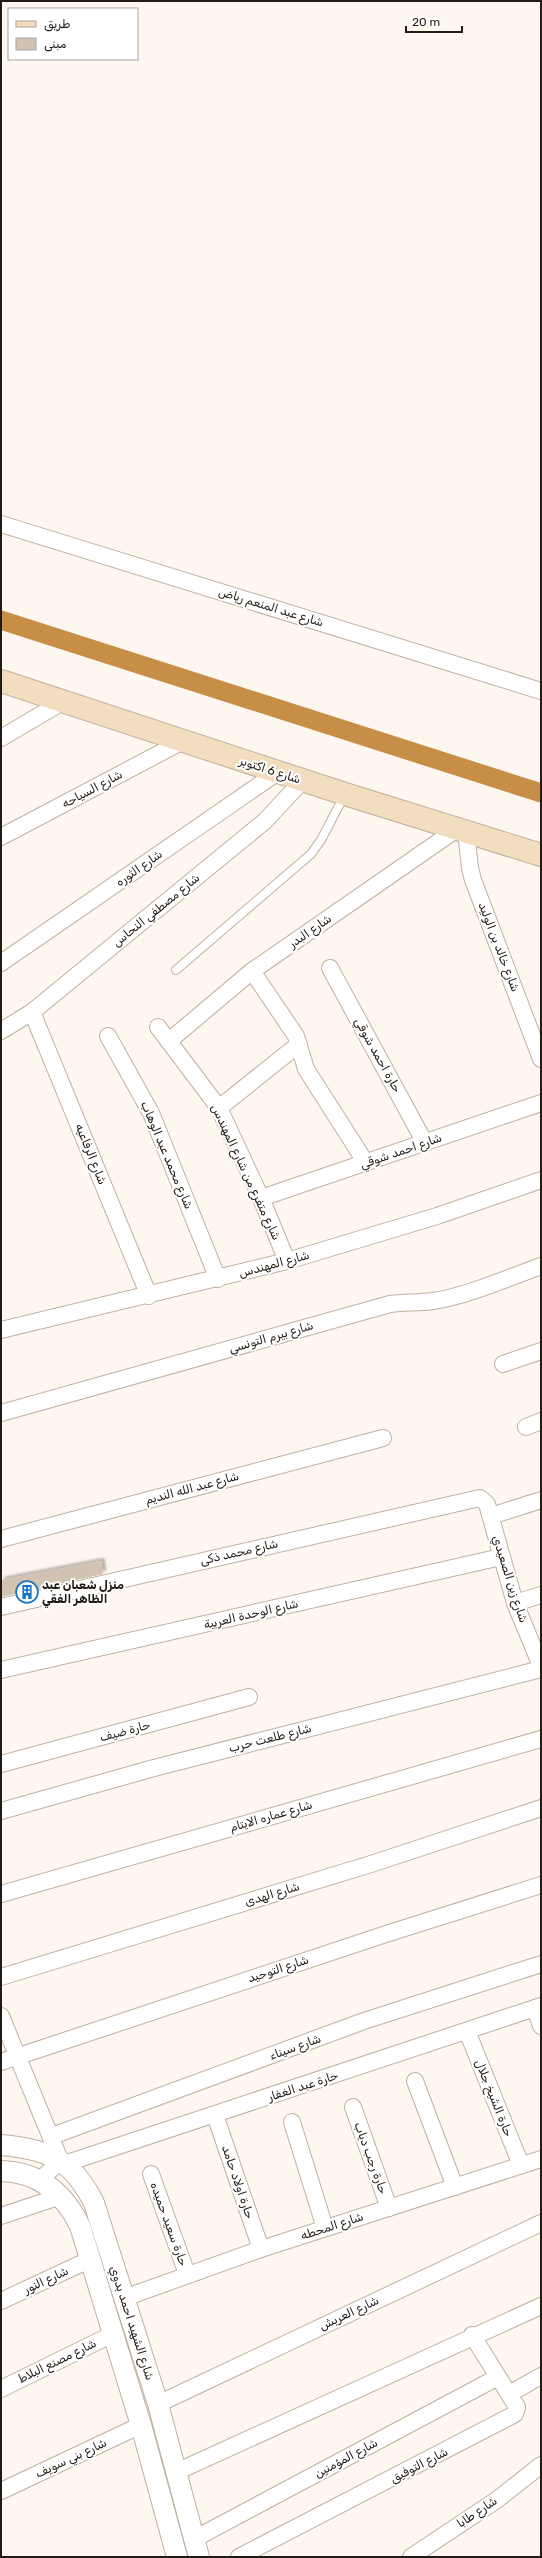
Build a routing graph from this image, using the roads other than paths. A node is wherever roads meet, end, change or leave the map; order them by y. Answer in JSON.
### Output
{"nodes":[{"id":1,"x":1,"y":524,"type":"edge"},
{"id":2,"x":1,"y":681,"type":"edge"},
{"id":3,"x":541,"y":691,"type":"edge"},
{"id":4,"x":64,"y":701,"type":"junction"},
{"id":5,"x":1,"y":738,"type":"edge"},
{"id":6,"x":183,"y":741,"type":"junction"},
{"id":7,"x":278,"y":772,"type":"junction"},
{"id":8,"x":303,"y":780,"type":"junction"},
{"id":9,"x":345,"y":794,"type":"junction"},
{"id":10,"x":462,"y":831,"type":"junction"},
{"id":11,"x":1,"y":837,"type":"edge"},
{"id":12,"x":541,"y":855,"type":"edge"},
{"id":13,"x":1,"y":963,"type":"edge"},
{"id":14,"x":330,"y":968,"type":"dead end"},
{"id":15,"x":176,"y":970,"type":"dead end"},
{"id":16,"x":252,"y":971,"type":"junction"},
{"id":17,"x":32,"y":1012,"type":"junction"},
{"id":18,"x":158,"y":1027,"type":"dead end"},
{"id":19,"x":1,"y":1031,"type":"edge"},
{"id":20,"x":108,"y":1036,"type":"dead end"},
{"id":21,"x":168,"y":1041,"type":"junction"},
{"id":22,"x":299,"y":1044,"type":"junction"},
{"id":23,"x":541,"y":1059,"type":"edge"},
{"id":24,"x":541,"y":1103,"type":"edge"},
{"id":25,"x":219,"y":1108,"type":"junction"},
{"id":26,"x":425,"y":1143,"type":"junction"},
{"id":27,"x":366,"y":1163,"type":"junction"},
{"id":28,"x":541,"y":1180,"type":"edge"},
{"id":29,"x":261,"y":1198,"type":"junction"},
{"id":30,"x":288,"y":1262,"type":"junction"},
{"id":31,"x":541,"y":1266,"type":"edge"},
{"id":32,"x":218,"y":1279,"type":"junction"},
{"id":33,"x":149,"y":1296,"type":"junction"},
{"id":34,"x":1,"y":1330,"type":"edge"},
{"id":35,"x":541,"y":1351,"type":"edge"},
{"id":36,"x":503,"y":1364,"type":"dead end"},
{"id":37,"x":1,"y":1413,"type":"edge"},
{"id":38,"x":383,"y":1438,"type":"dead end"},
{"id":39,"x":476,"y":1498,"type":"joint"},
{"id":40,"x":541,"y":1500,"type":"edge"},
{"id":41,"x":491,"y":1516,"type":"junction"},
{"id":42,"x":1,"y":1539,"type":"edge"},
{"id":43,"x":501,"y":1557,"type":"junction"},
{"id":44,"x":541,"y":1595,"type":"edge"},
{"id":45,"x":515,"y":1603,"type":"junction"},
{"id":46,"x":1,"y":1607,"type":"edge"},
{"id":47,"x":541,"y":1666,"type":"edge"},
{"id":48,"x":541,"y":1669,"type":"edge"},
{"id":49,"x":1,"y":1670,"type":"edge"},
{"id":50,"x":249,"y":1697,"type":"dead end"},
{"id":51,"x":541,"y":1739,"type":"edge"},
{"id":52,"x":1,"y":1764,"type":"edge"},
{"id":53,"x":541,"y":1808,"type":"edge"},
{"id":54,"x":1,"y":1811,"type":"edge"},
{"id":55,"x":541,"y":1885,"type":"edge"},
{"id":56,"x":1,"y":1894,"type":"edge"},
{"id":57,"x":541,"y":1964,"type":"edge"},
{"id":58,"x":1,"y":1977,"type":"edge"},
{"id":59,"x":538,"y":2007,"type":"edge"},
{"id":60,"x":1,"y":2016,"type":"edge"},
{"id":61,"x":541,"y":2026,"type":"edge"},
{"id":62,"x":467,"y":2031,"type":"junction"},
{"id":63,"x":17,"y":2055,"type":"junction"},
{"id":64,"x":1,"y":2062,"type":"edge"},
{"id":65,"x":414,"y":2081,"type":"dead end"},
{"id":66,"x":353,"y":2107,"type":"dead end"},
{"id":67,"x":215,"y":2115,"type":"junction"},
{"id":68,"x":292,"y":2122,"type":"dead end"},
{"id":69,"x":52,"y":2136,"type":"junction"},
{"id":70,"x":1,"y":2145,"type":"edge"},
{"id":71,"x":541,"y":2159,"type":"edge"},
{"id":72,"x":61,"y":2162,"type":"junction"},
{"id":73,"x":521,"y":2166,"type":"junction"},
{"id":74,"x":1,"y":2171,"type":"edge"},
{"id":75,"x":151,"y":2174,"type":"dead end"},
{"id":76,"x":40,"y":2180,"type":"junction"},
{"id":77,"x":455,"y":2187,"type":"junction"},
{"id":78,"x":61,"y":2196,"type":"junction"},
{"id":79,"x":389,"y":2208,"type":"junction"},
{"id":80,"x":1,"y":2216,"type":"edge"},
{"id":81,"x":541,"y":2222,"type":"edge"},
{"id":82,"x":325,"y":2228,"type":"junction"},
{"id":83,"x":261,"y":2249,"type":"junction"},
{"id":84,"x":90,"y":2259,"type":"junction"},
{"id":85,"x":187,"y":2274,"type":"junction"},
{"id":86,"x":124,"y":2298,"type":"junction"},
{"id":87,"x":1,"y":2301,"type":"edge"},
{"id":88,"x":541,"y":2306,"type":"edge"},
{"id":89,"x":113,"y":2334,"type":"junction"},
{"id":90,"x":472,"y":2335,"type":"junction"},
{"id":91,"x":541,"y":2376,"type":"edge"},
{"id":92,"x":498,"y":2377,"type":"junction"},
{"id":93,"x":1,"y":2389,"type":"edge"},
{"id":94,"x":509,"y":2394,"type":"junction"},
{"id":95,"x":158,"y":2404,"type":"junction"},
{"id":96,"x":141,"y":2425,"type":"junction"},
{"id":97,"x":541,"y":2465,"type":"edge"},
{"id":98,"x":176,"y":2472,"type":"junction"},
{"id":99,"x":1,"y":2491,"type":"edge"},
{"id":100,"x":196,"y":2547,"type":"edge"},
{"id":101,"x":175,"y":2556,"type":"edge"},
{"id":102,"x":239,"y":2557,"type":"edge"},
{"id":103,"x":412,"y":2557,"type":"edge"}],
"edges":[{"from":1,"to":3,"type":"street","name":"شارع عبد المنعم رياض"},
{"from":2,"to":4,"type":"main road","name":"شارع 6 اكتوبر"},
{"from":4,"to":5,"type":"street"},
{"from":4,"to":6,"type":"main road","name":"شارع 6 اكتوبر"},
{"from":6,"to":7,"type":"main road","name":"شارع 6 اكتوبر"},
{"from":6,"to":11,"type":"street","name":"شارع السياحه"},
{"from":7,"to":8,"type":"main road","name":"شارع 6 اكتوبر"},
{"from":7,"to":13,"type":"street","name":"شارع الثوره"},
{"from":8,"to":9,"type":"main road","name":"شارع 6 اكتوبر"},
{"from":8,"to":17,"type":"street","name":"شارع مصطفي النحاس"},
{"from":9,"to":10,"type":"main road","name":"شارع 6 اكتوبر"},
{"from":9,"to":15,"type":"lane"},
{"from":10,"to":12,"type":"main road","name":"شارع 6 اكتوبر"},
{"from":10,"to":16,"type":"street","name":"شارع البدر"},
{"from":10,"to":23,"type":"street","name":"شارع خالد بن الوليد"},
{"from":14,"to":26,"type":"street","name":"حارة احمد شوقي"},
{"from":16,"to":21,"type":"street","name":"شارع البدر"},
{"from":16,"to":22,"type":"street"},
{"from":17,"to":19,"type":"street","name":"شارع مصطفي النحاس"},
{"from":17,"to":33,"type":"street","name":"شارع الرفاعيه"},
{"from":18,"to":21,"type":"street","name":"شارع متفرع من شارع المهندس"},
{"from":20,"to":32,"type":"street","name":"شارع محمد عبد الوهاب"},
{"from":21,"to":25,"type":"street","name":"شارع متفرع من شارع المهندس"},
{"from":22,"to":25,"type":"street"},
{"from":22,"to":27,"type":"street"},
{"from":24,"to":26,"type":"street","name":"شارع احمد شوقي"},
{"from":25,"to":29,"type":"street","name":"شارع متفرع من شارع المهندس"},
{"from":26,"to":27,"type":"street","name":"شارع احمد شوقي"},
{"from":27,"to":29,"type":"street","name":"شارع احمد شوقي"},
{"from":28,"to":30,"type":"street","name":"شارع المهندس"},
{"from":29,"to":30,"type":"street","name":"شارع متفرع من شارع المهندس"},
{"from":30,"to":32,"type":"street","name":"شارع المهندس"},
{"from":31,"to":37,"type":"street","name":"شارع بيرم التونسي"},
{"from":32,"to":33,"type":"street","name":"شارع المهندس"},
{"from":33,"to":34,"type":"street","name":"شارع المهندس"},
{"from":35,"to":36,"type":"street"},
{"from":38,"to":42,"type":"street","name":"شارع عبد الله النديم"},
{"from":39,"to":41,"type":"street","name":"شارع زين الصعيدي"},
{"from":39,"to":46,"type":"street","name":"شارع محمد ذكى"},
{"from":40,"to":41,"type":"street"},
{"from":41,"to":43,"type":"street","name":"شارع زين الصعيدي"},
{"from":43,"to":45,"type":"street","name":"شارع زين الصعيدي"},
{"from":43,"to":49,"type":"street","name":"شارع الوحدة العربية"},
{"from":44,"to":45,"type":"street"},
{"from":45,"to":47,"type":"street","name":"شارع زين الصعيدي"},
{"from":48,"to":54,"type":"street","name":"شارع طلعت حرب"},
{"from":50,"to":52,"type":"street","name":"حارة ضيف"},
{"from":51,"to":56,"type":"street","name":"شارع عماره الايتام"},
{"from":53,"to":58,"type":"street","name":"شارع الهدى"},
{"from":55,"to":63,"type":"street","name":"شارع التوحيد"},
{"from":57,"to":69,"type":"street","name":"شارع سيناء"},
{"from":59,"to":61,"type":"street"},
{"from":59,"to":62,"type":"street","name":"حارة عبد الغفار"},
{"from":60,"to":63,"type":"street"},
{"from":62,"to":67,"type":"street","name":"حارة عبد الغفار"},
{"from":62,"to":73,"type":"street","name":"حارة الشيخ جلال"},
{"from":63,"to":64,"type":"street","name":"شارع التوحيد"},
{"from":63,"to":69,"type":"street"},
{"from":65,"to":77,"type":"street"},
{"from":66,"to":79,"type":"street","name":"حارة رجب دياب"},
{"from":67,"to":72,"type":"street","name":"حارة عبد الغفار"},
{"from":67,"to":83,"type":"street","name":"حارة اولاد حامد"},
{"from":68,"to":82,"type":"street"},
{"from":69,"to":72,"type":"street"},
{"from":70,"to":72,"type":"street","name":"شارع الشهيد احمد بدوي"},
{"from":71,"to":73,"type":"street","name":"شارع المحطه"},
{"from":72,"to":76,"type":"street"},
{"from":72,"to":86,"type":"street","name":"شارع الشهيد احمد بدوي"},
{"from":73,"to":77,"type":"street","name":"شارع المحطه"},
{"from":74,"to":76,"type":"street","name":"شارع الشهيد احمد بدوي"},
{"from":75,"to":85,"type":"street","name":"حارة سعيد حميده"},
{"from":76,"to":78,"type":"street","name":"شارع الشهيد احمد بدوي"},
{"from":77,"to":79,"type":"street","name":"شارع المحطه"},
{"from":78,"to":80,"type":"street"},
{"from":78,"to":84,"type":"street","name":"شارع الشهيد احمد بدوي"},
{"from":79,"to":82,"type":"street","name":"شارع المحطه"},
{"from":81,"to":95,"type":"street","name":"شارع العريش"},
{"from":82,"to":83,"type":"street","name":"شارع المحطه"},
{"from":83,"to":85,"type":"street","name":"شارع المحطه"},
{"from":84,"to":87,"type":"street","name":"شارع النور"},
{"from":84,"to":89,"type":"street","name":"شارع الشهيد احمد بدوي"},
{"from":85,"to":86,"type":"street","name":"شارع المحطه"},
{"from":86,"to":95,"type":"street","name":"شارع الشهيد احمد بدوي"},
{"from":88,"to":90,"type":"street"},
{"from":89,"to":93,"type":"street","name":"شارع مصنع البلاط"},
{"from":89,"to":96,"type":"street","name":"شارع الشهيد احمد بدوي"},
{"from":90,"to":92,"type":"street","name":"شارع التوفيق"},
{"from":90,"to":98,"type":"street"},
{"from":91,"to":94,"type":"street"},
{"from":92,"to":94,"type":"street","name":"شارع التوفيق"},
{"from":92,"to":100,"type":"street","name":"شارع المؤمنين"},
{"from":94,"to":102,"type":"street","name":"شارع التوفيق"},
{"from":95,"to":98,"type":"street","name":"شارع الشهيد احمد بدوي"},
{"from":96,"to":99,"type":"street","name":"شارع بني سويف"},
{"from":96,"to":101,"type":"street","name":"شارع الشهيد احمد بدوي"},
{"from":97,"to":103,"type":"street","name":"شارع طابا"},
{"from":98,"to":100,"type":"street","name":"شارع الشهيد احمد بدوي"},
{"from":100,"to":101,"type":"street","name":"شارع المؤمنين"}]}
